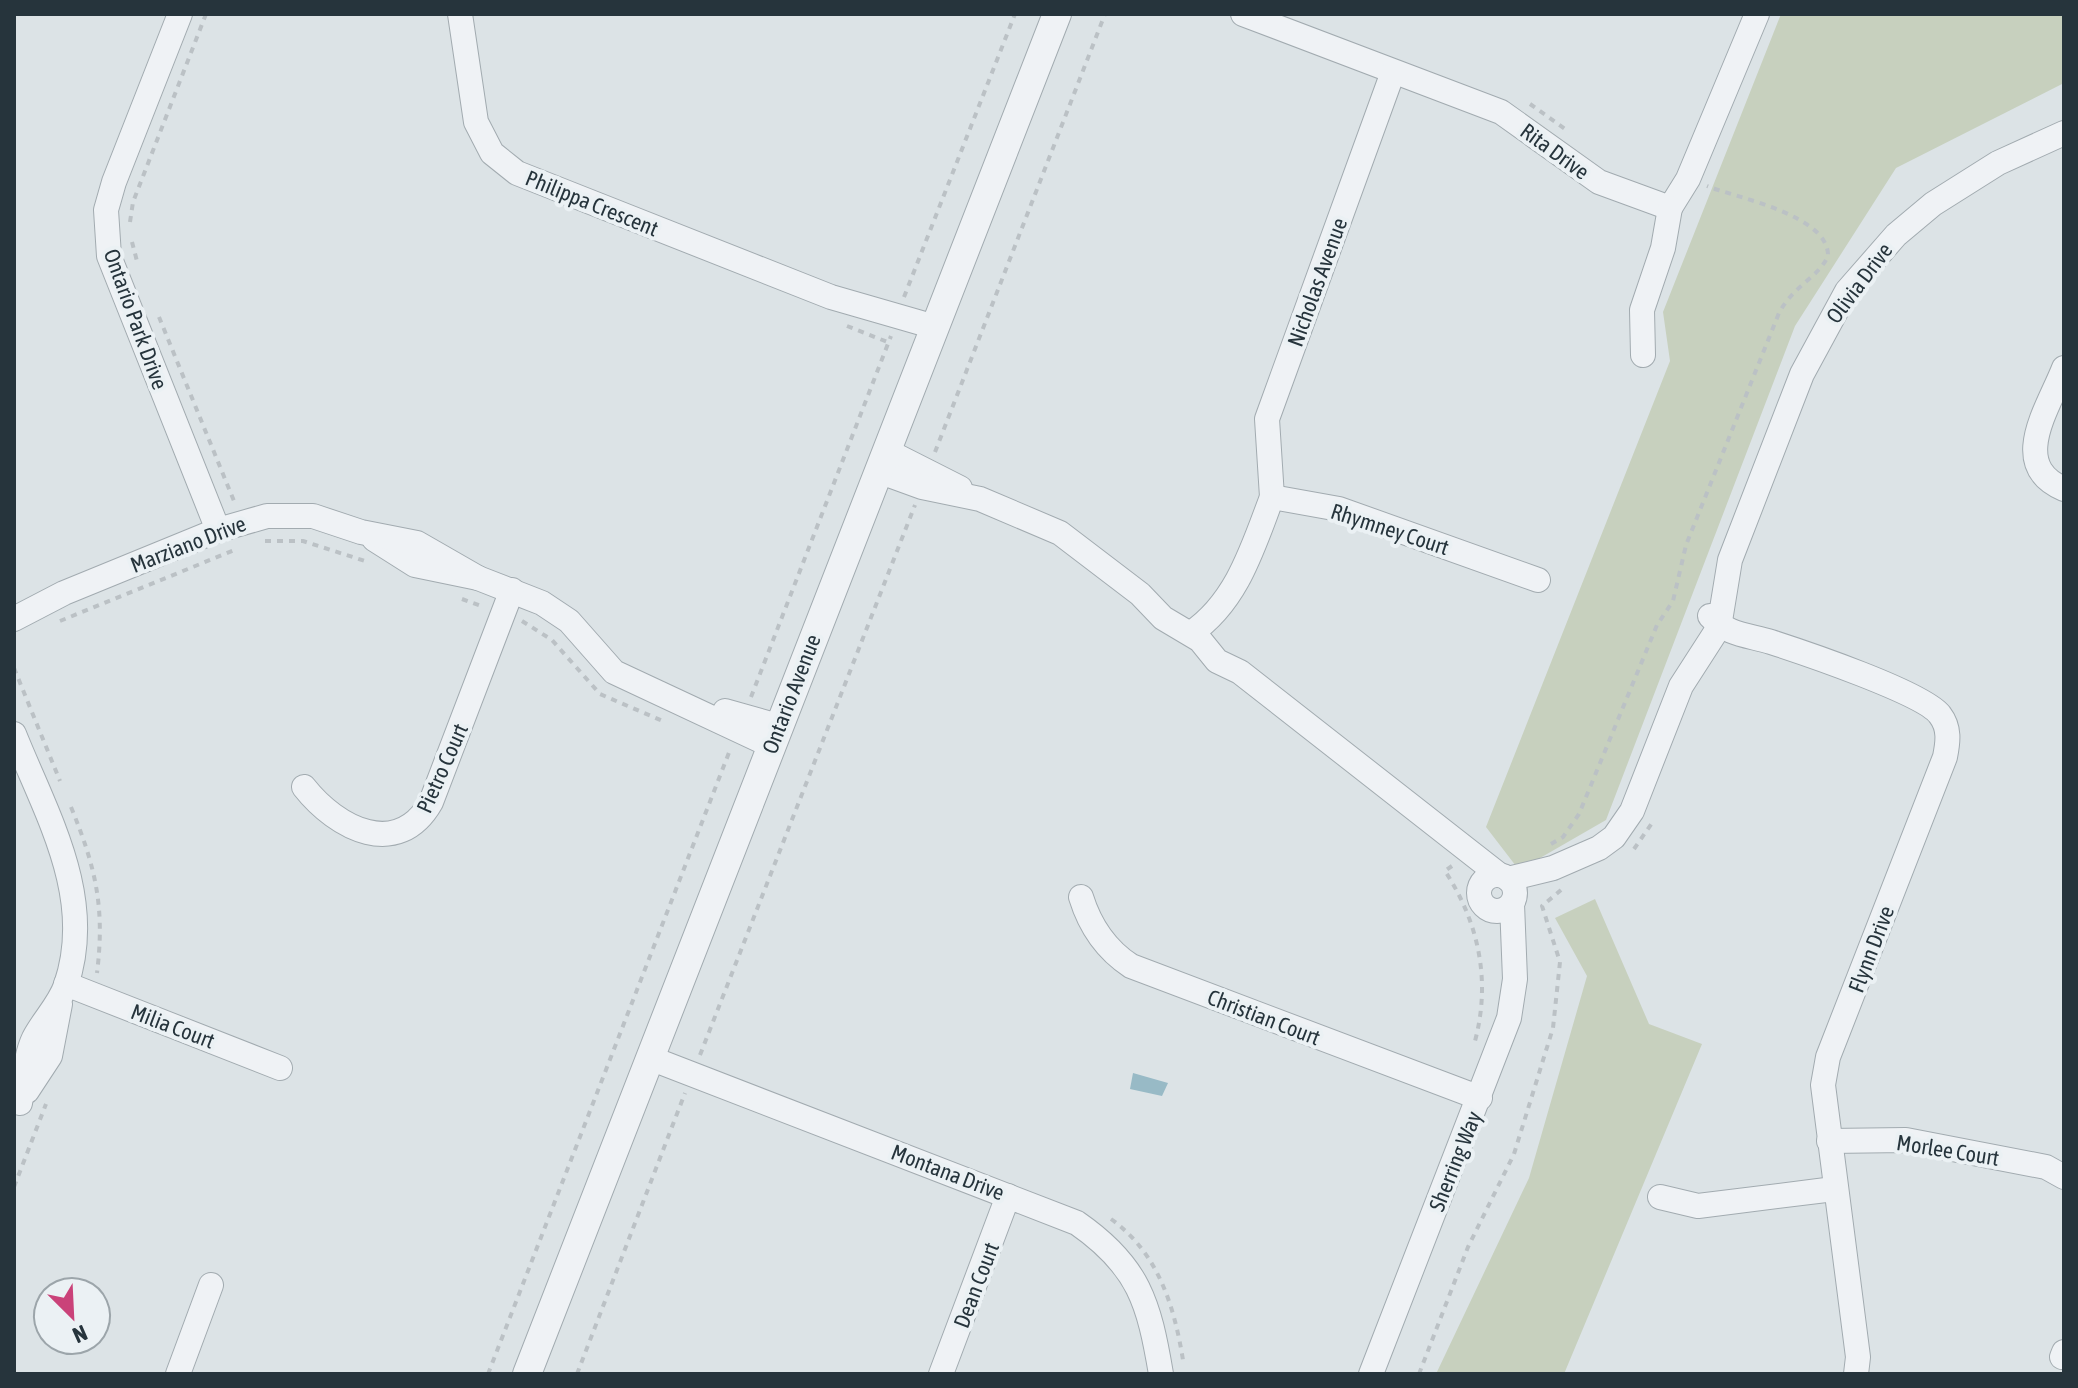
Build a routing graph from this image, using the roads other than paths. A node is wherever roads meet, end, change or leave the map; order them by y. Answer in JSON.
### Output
{"nodes":[{"id":1,"x":180,"y":14,"type":"edge"},
{"id":2,"x":460,"y":14,"type":"edge"},
{"id":3,"x":1057,"y":14,"type":"edge"},
{"id":4,"x":1243,"y":14,"type":"edge"},
{"id":5,"x":1757,"y":14,"type":"edge"},
{"id":6,"x":1393,"y":72,"type":"junction"},
{"id":7,"x":2064,"y":133,"type":"edge"},
{"id":8,"x":1670,"y":208,"type":"junction"},
{"id":9,"x":932,"y":335,"type":"junction"},
{"id":10,"x":1643,"y":355,"type":"dead end"},
{"id":11,"x":2064,"y":368,"type":"edge"},
{"id":12,"x":882,"y":461,"type":"junction"},
{"id":13,"x":2064,"y":489,"type":"edge"},
{"id":14,"x":1272,"y":497,"type":"junction"},
{"id":15,"x":218,"y":530,"type":"junction"},
{"id":16,"x":1538,"y":580,"type":"dead end"},
{"id":17,"x":512,"y":590,"type":"junction"},
{"id":18,"x":64,"y":593,"type":"junction"},
{"id":19,"x":14,"y":607,"type":"edge"},
{"id":20,"x":14,"y":619,"type":"edge"},
{"id":21,"x":1717,"y":619,"type":"junction"},
{"id":22,"x":1198,"y":624,"type":"junction"},
{"id":23,"x":14,"y":734,"type":"edge"},
{"id":24,"x":774,"y":736,"type":"junction"},
{"id":25,"x":304,"y":787,"type":"dead end"},
{"id":26,"x":1501,"y":891,"type":"junction"},
{"id":27,"x":1081,"y":897,"type":"dead end"},
{"id":28,"x":63,"y":991,"type":"junction"},
{"id":29,"x":650,"y":1058,"type":"junction"},
{"id":30,"x":280,"y":1068,"type":"dead end"},
{"id":31,"x":1480,"y":1098,"type":"junction"},
{"id":32,"x":17,"y":1111,"type":"edge"},
{"id":33,"x":1829,"y":1141,"type":"junction"},
{"id":34,"x":2064,"y":1177,"type":"edge"},
{"id":35,"x":1834,"y":1189,"type":"junction"},
{"id":36,"x":1008,"y":1196,"type":"junction"},
{"id":37,"x":1660,"y":1197,"type":"dead end"},
{"id":38,"x":211,"y":1285,"type":"dead end"},
{"id":39,"x":178,"y":1374,"type":"edge"},
{"id":40,"x":527,"y":1374,"type":"edge"},
{"id":41,"x":941,"y":1374,"type":"edge"},
{"id":42,"x":1161,"y":1374,"type":"edge"},
{"id":43,"x":1371,"y":1374,"type":"edge"},
{"id":44,"x":1856,"y":1374,"type":"edge"}],
"edges":[{"from":1,"to":15,"type":"street","name":"Ontario Park Drive"},
{"from":2,"to":9,"type":"street","name":"Philippa Crescent"},
{"from":3,"to":9,"type":"street","name":"Ontario Avenue"},
{"from":4,"to":6,"type":"street","name":"Rita Drive"},
{"from":5,"to":8,"type":"street"},
{"from":6,"to":8,"type":"street","name":"Rita Drive"},
{"from":6,"to":14,"type":"street","name":"Nicholas Avenue"},
{"from":7,"to":21,"type":"street","name":"Olivia Drive"},
{"from":8,"to":10,"type":"street"},
{"from":9,"to":12,"type":"street","name":"Ontario Avenue"},
{"from":11,"to":13,"type":"street"},
{"from":12,"to":22,"type":"street","name":"Sherring Way"},
{"from":12,"to":24,"type":"street","name":"Ontario Avenue"},
{"from":14,"to":16,"type":"street","name":"Rhymney Court"},
{"from":14,"to":22,"type":"street"},
{"from":15,"to":17,"type":"street","name":"Marziano Drive"},
{"from":15,"to":18,"type":"street","name":"Marziano Drive"},
{"from":17,"to":24,"type":"street","name":"Marziano Drive"},
{"from":17,"to":25,"type":"street","name":"Pietro Court"},
{"from":18,"to":19,"type":"street","name":"Marziano Drive"},
{"from":18,"to":20,"type":"street","name":"Marziano Drive"},
{"from":21,"to":26,"type":"street","name":"Olivia Drive"},
{"from":21,"to":33,"type":"street","name":"Flynn Drive"},
{"from":22,"to":26,"type":"street","name":"Sherring Way"},
{"from":23,"to":28,"type":"street"},
{"from":24,"to":29,"type":"street","name":"Ontario Avenue"},
{"from":26,"to":31,"type":"street","name":"Sherring Way"},
{"from":27,"to":31,"type":"street","name":"Christian Court"},
{"from":28,"to":30,"type":"street","name":"Milia Court"},
{"from":28,"to":32,"type":"street"},
{"from":29,"to":36,"type":"street","name":"Montana Drive"},
{"from":29,"to":40,"type":"street","name":"Ontario Avenue"},
{"from":31,"to":43,"type":"street","name":"Sherring Way"},
{"from":33,"to":34,"type":"street","name":"Morlee Court"},
{"from":33,"to":35,"type":"street","name":"Flynn Drive"},
{"from":35,"to":37,"type":"street"},
{"from":35,"to":44,"type":"street","name":"Flynn Drive"},
{"from":36,"to":41,"type":"street","name":"Dean Court"},
{"from":36,"to":42,"type":"street","name":"Montana Drive"},
{"from":38,"to":39,"type":"street"}]}
